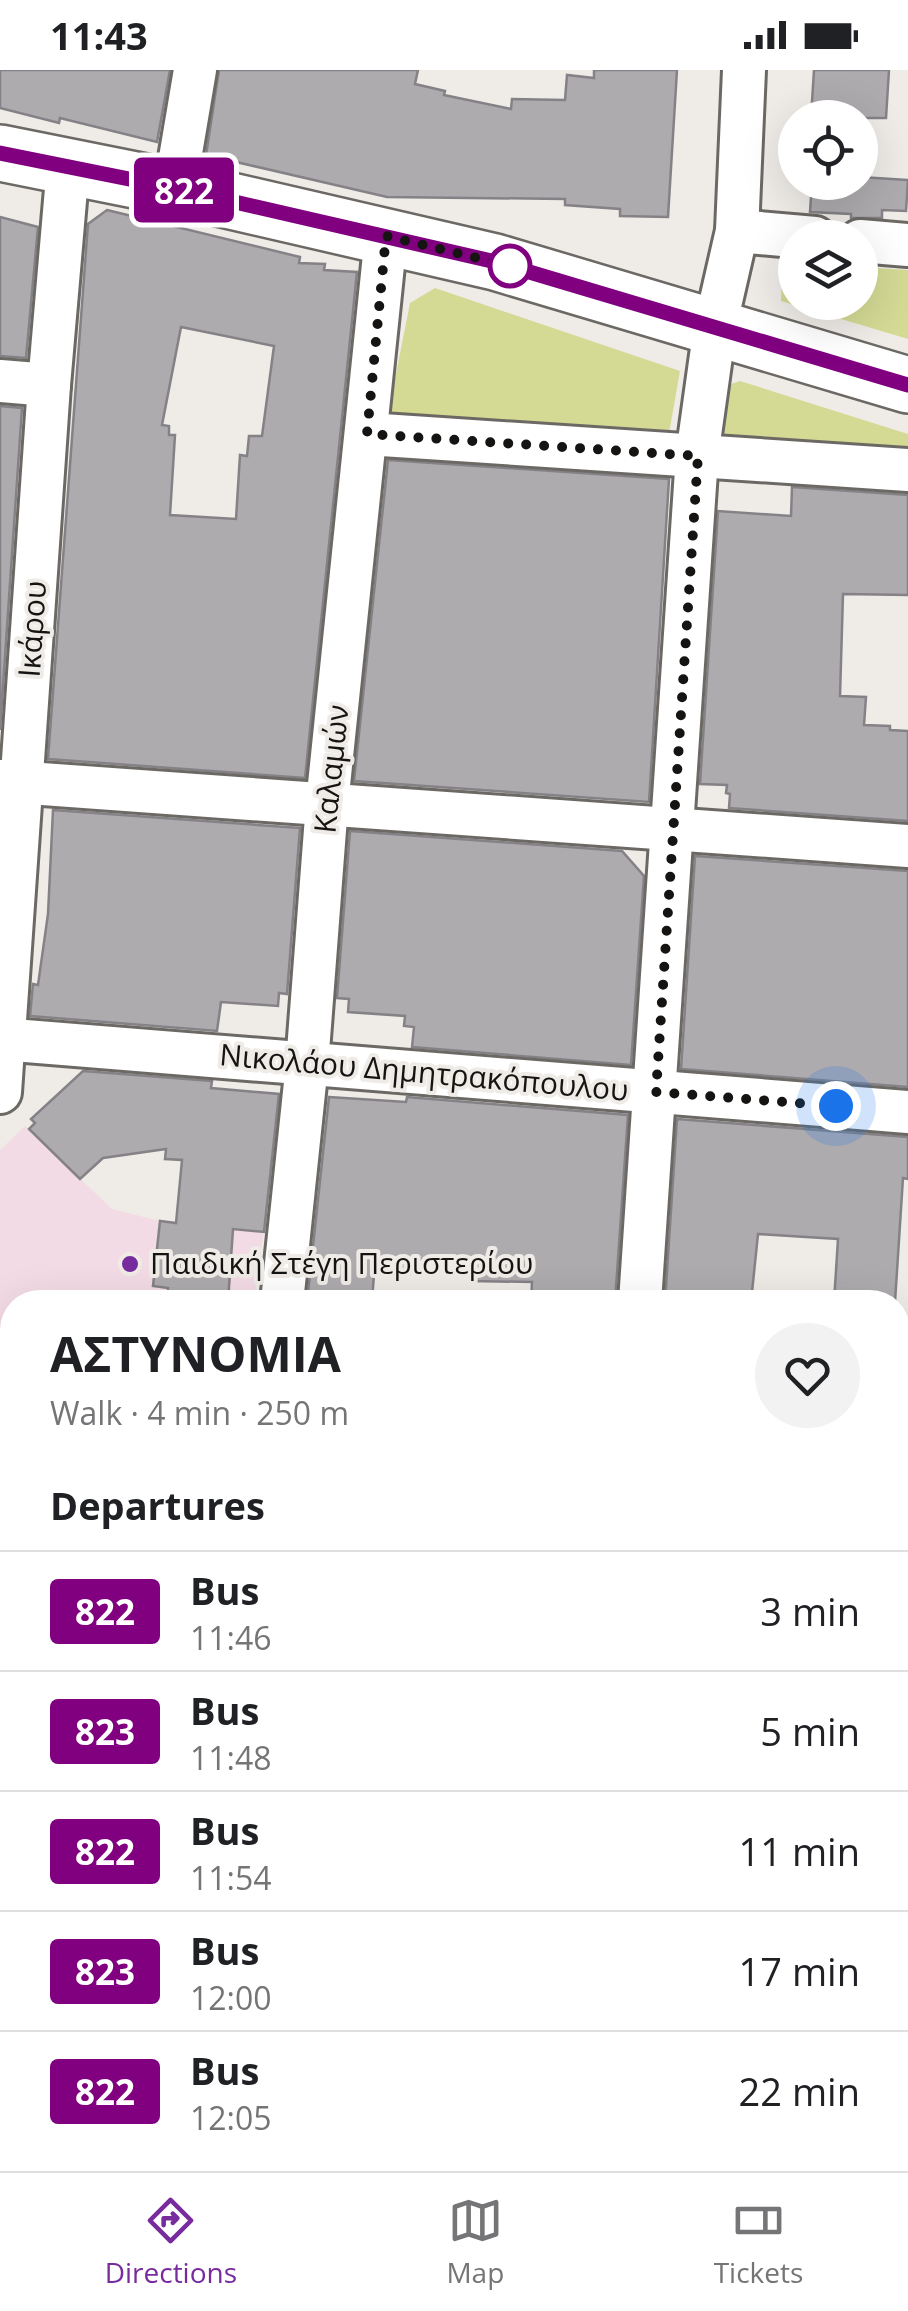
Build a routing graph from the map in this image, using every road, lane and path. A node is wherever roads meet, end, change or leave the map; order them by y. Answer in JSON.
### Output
{"nodes":[{"id":1,"x":195,"y":70,"type":"edge"},
{"id":2,"x":744,"y":70,"type":"edge"},
{"id":3,"x":0,"y":153,"type":"edge"},
{"id":4,"x":68,"y":166,"type":"junction"},
{"id":5,"x":174,"y":188,"type":"junction"},
{"id":6,"x":737,"y":231,"type":"junction"},
{"id":7,"x":778,"y":235,"type":"edge"},
{"id":8,"x":386,"y":236,"type":"junction"},
{"id":9,"x":878,"y":243,"type":"edge"},
{"id":10,"x":908,"y":246,"type":"edge"},
{"id":11,"x":716,"y":327,"type":"junction"},
{"id":12,"x":0,"y":381,"type":"edge"},
{"id":13,"x":49,"y":385,"type":"junction"},
{"id":14,"x":908,"y":385,"type":"edge"},
{"id":15,"x":367,"y":434,"type":"junction"},
{"id":16,"x":698,"y":456,"type":"junction"},
{"id":17,"x":908,"y":470,"type":"edge"},
{"id":18,"x":12,"y":781,"type":"edge"},
{"id":19,"x":327,"y":804,"type":"junction"},
{"id":20,"x":671,"y":829,"type":"junction"},
{"id":21,"x":908,"y":846,"type":"edge"},
{"id":22,"x":3,"y":1039,"type":"edge"},
{"id":23,"x":307,"y":1064,"type":"junction"},
{"id":24,"x":0,"y":1092,"type":"edge"},
{"id":25,"x":656,"y":1092,"type":"junction"},
{"id":26,"x":908,"y":1112,"type":"edge"},
{"id":27,"x":283,"y":1290,"type":"edge"},
{"id":28,"x":641,"y":1290,"type":"edge"}],
"edges":[{"from":1,"to":5,"type":"street"},
{"from":2,"to":6,"type":"street"},
{"from":3,"to":4,"type":"street"},
{"from":4,"to":5,"type":"street"},
{"from":4,"to":13,"type":"street","name":"Ικάρου"},
{"from":5,"to":8,"type":"street"},
{"from":6,"to":7,"type":"street"},
{"from":6,"to":11,"type":"street"},
{"from":8,"to":11,"type":"street"},
{"from":8,"to":15,"type":"street","name":"Καλαμών"},
{"from":9,"to":10,"type":"street"},
{"from":11,"to":14,"type":"street"},
{"from":11,"to":16,"type":"street"},
{"from":12,"to":13,"type":"street"},
{"from":13,"to":18,"type":"street","name":"Ικάρου"},
{"from":15,"to":16,"type":"street"},
{"from":15,"to":19,"type":"street","name":"Καλαμών"},
{"from":16,"to":17,"type":"street"},
{"from":16,"to":20,"type":"street"},
{"from":18,"to":19,"type":"street"},
{"from":18,"to":22,"type":"street","name":"Ικάρου"},
{"from":19,"to":20,"type":"street"},
{"from":19,"to":23,"type":"street","name":"Καλαμών"},
{"from":20,"to":21,"type":"street"},
{"from":20,"to":25,"type":"street"},
{"from":22,"to":23,"type":"street","name":"Νικολάου Δημητρακόπουλου"},
{"from":22,"to":24,"type":"street","name":"Ικάρου"},
{"from":23,"to":25,"type":"street","name":"Νικολάου Δημητρακόπουλου"},
{"from":23,"to":27,"type":"street","name":"Καλαμών"},
{"from":25,"to":26,"type":"street","name":"Νικολάου Δημητρακόπουλου"},
{"from":25,"to":28,"type":"street"}]}
